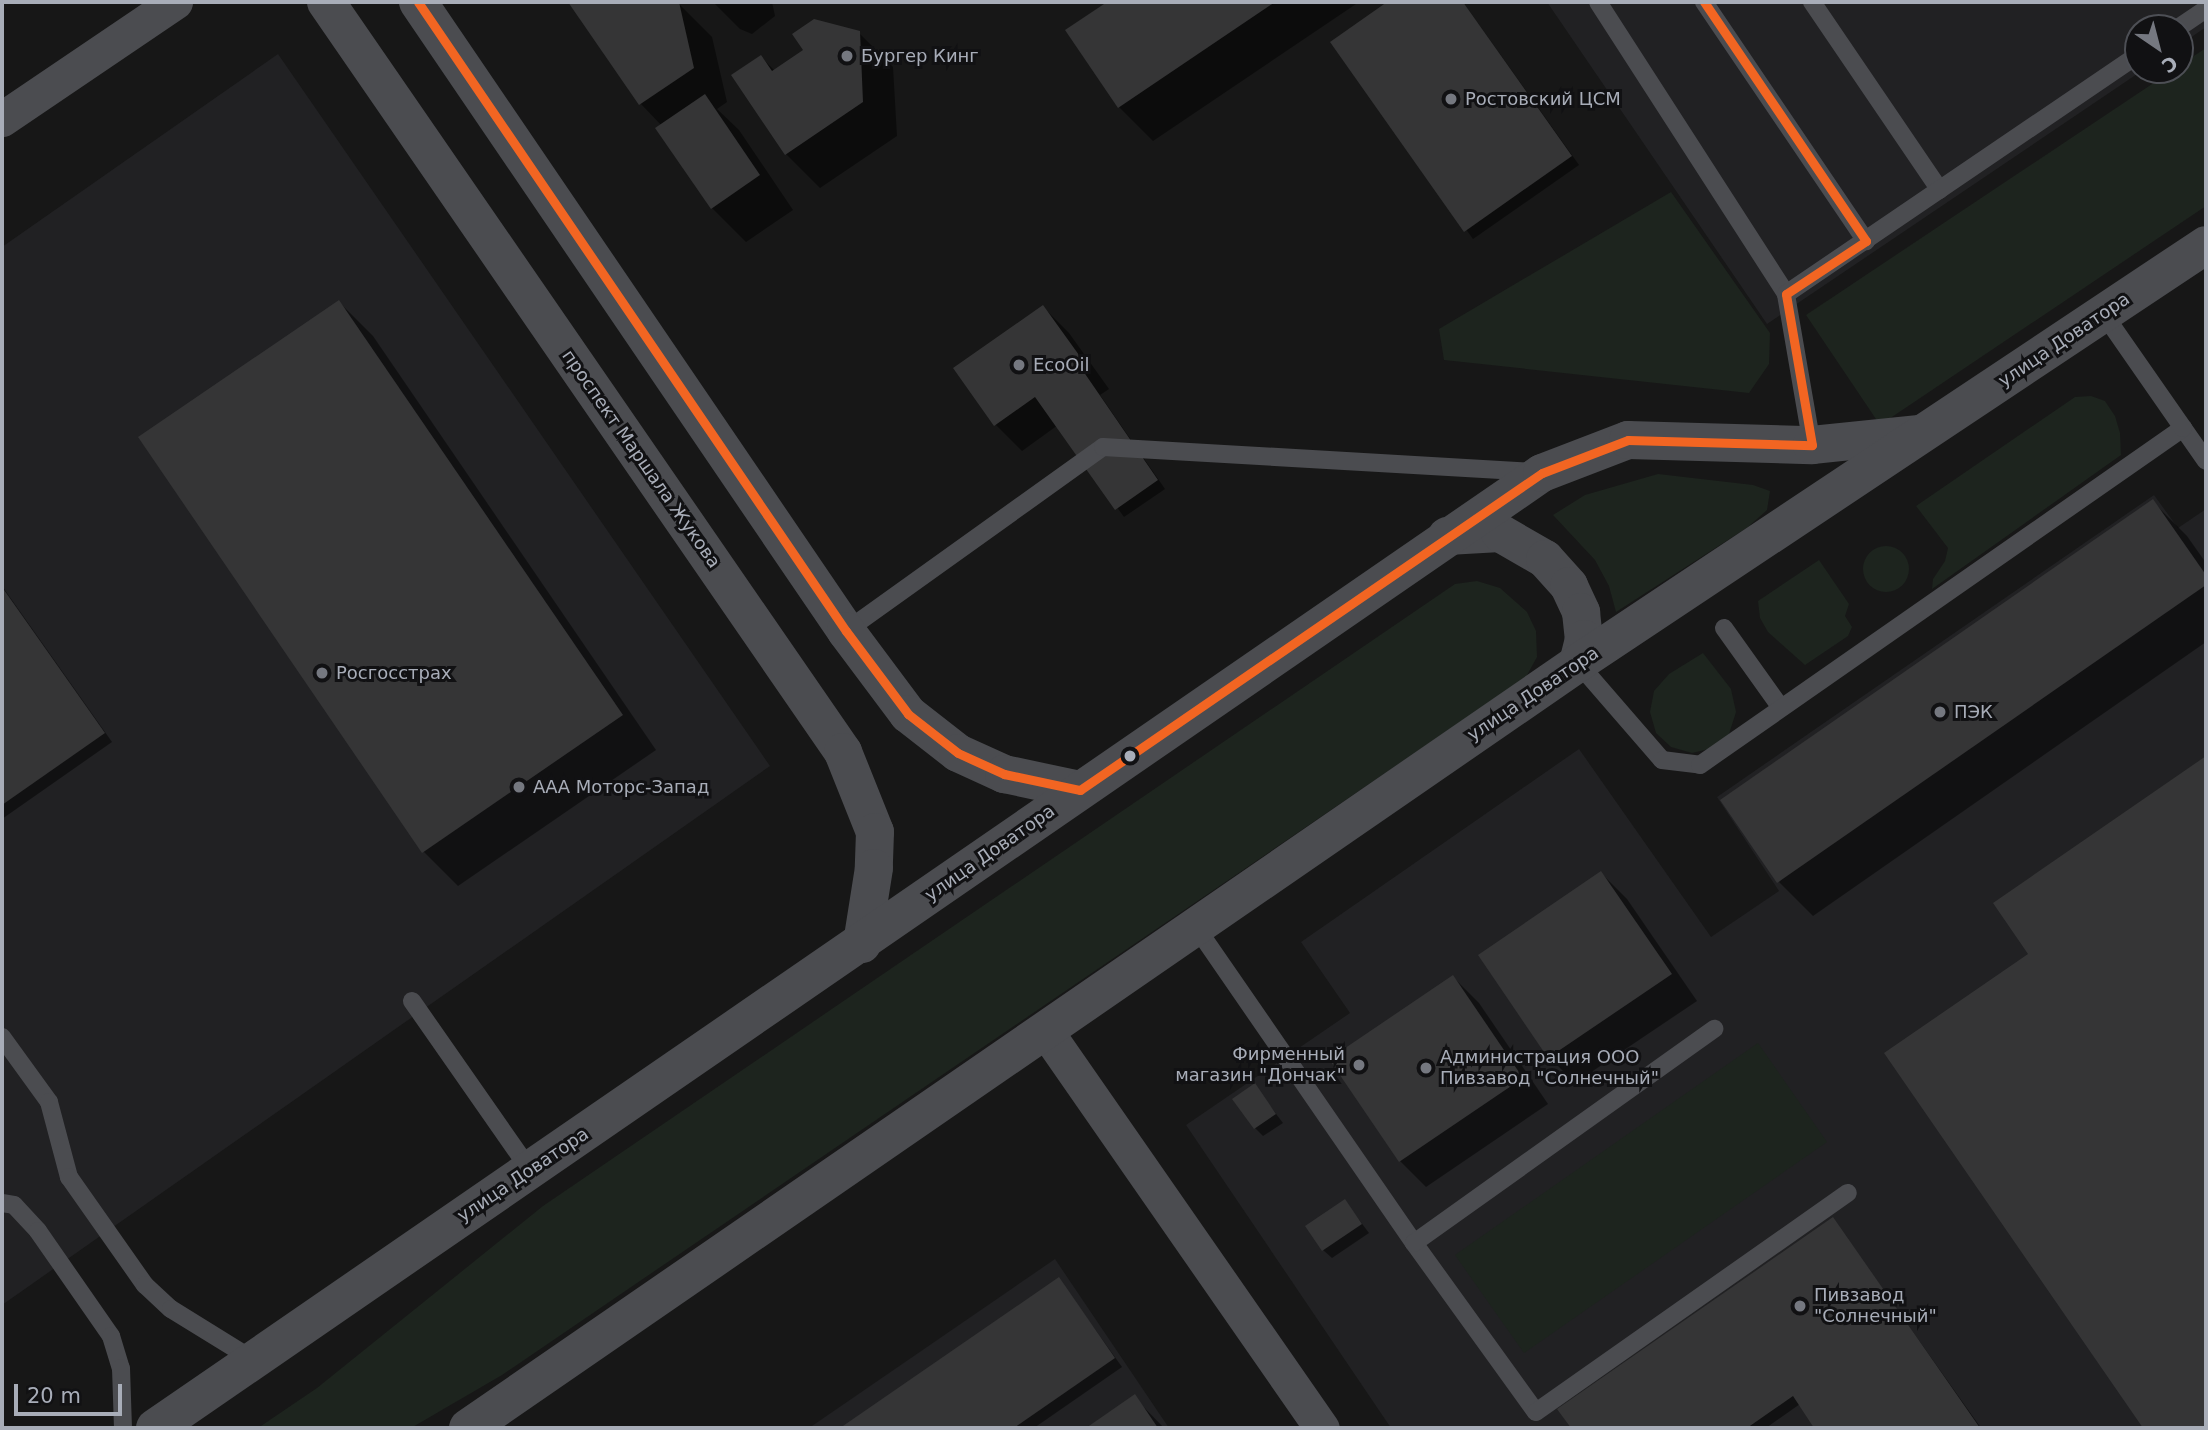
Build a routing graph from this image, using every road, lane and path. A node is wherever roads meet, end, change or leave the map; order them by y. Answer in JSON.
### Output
{"nodes":[{"id":1,"x":175,"y":2,"type":"edge"},
{"id":2,"x":326,"y":2,"type":"edge"},
{"id":3,"x":418,"y":2,"type":"edge"},
{"id":4,"x":1598,"y":2,"type":"edge"},
{"id":5,"x":1704,"y":2,"type":"edge"},
{"id":6,"x":1812,"y":2,"type":"edge"},
{"id":7,"x":2124,"y":65,"type":"edge"},
{"id":8,"x":2,"y":119,"type":"edge"},
{"id":9,"x":1940,"y":190,"type":"junction"},
{"id":10,"x":1866,"y":241,"type":"junction"},
{"id":11,"x":2206,"y":245,"type":"edge"},
{"id":12,"x":1786,"y":294,"type":"junction"},
{"id":13,"x":2103,"y":313,"type":"junction"},
{"id":14,"x":2183,"y":428,"type":"junction"},
{"id":15,"x":1921,"y":434,"type":"junction"},
{"id":16,"x":1812,"y":445,"type":"junction"},
{"id":17,"x":2206,"y":461,"type":"edge"},
{"id":18,"x":1542,"y":473,"type":"junction"},
{"id":19,"x":1447,"y":536,"type":"junction"},
{"id":20,"x":1724,"y":628,"type":"dead end"},
{"id":21,"x":846,"y":631,"type":"junction"},
{"id":22,"x":1578,"y":663,"type":"junction"},
{"id":23,"x":1781,"y":708,"type":"junction"},
{"id":24,"x":1080,"y":790,"type":"junction"},
{"id":25,"x":1196,"y":927,"type":"junction"},
{"id":26,"x":862,"y":944,"type":"junction"},
{"id":27,"x":412,"y":1001,"type":"dead end"},
{"id":28,"x":1714,"y":1029,"type":"dead end"},
{"id":29,"x":1045,"y":1030,"type":"junction"},
{"id":30,"x":2,"y":1037,"type":"edge"},
{"id":31,"x":530,"y":1170,"type":"junction"},
{"id":32,"x":1848,"y":1193,"type":"dead end"},
{"id":33,"x":2,"y":1203,"type":"edge"},
{"id":34,"x":1414,"y":1243,"type":"junction"},
{"id":35,"x":252,"y":1359,"type":"junction"},
{"id":36,"x":1539,"y":1420,"type":"edge"},
{"id":37,"x":123,"y":1428,"type":"edge"},
{"id":38,"x":155,"y":1428,"type":"edge"},
{"id":39,"x":468,"y":1428,"type":"edge"},
{"id":40,"x":1322,"y":1428,"type":"edge"}],
"edges":[{"from":1,"to":8,"type":"street"},
{"from":2,"to":26,"type":"street","name":"проспект Маршала Жукова"},
{"from":3,"to":21,"type":"street"},
{"from":4,"to":12,"type":"lane"},
{"from":5,"to":10,"type":"lane"},
{"from":6,"to":9,"type":"lane"},
{"from":7,"to":9,"type":"lane"},
{"from":9,"to":10,"type":"lane"},
{"from":10,"to":12,"type":"lane"},
{"from":11,"to":13,"type":"street","name":"улица Доватора"},
{"from":12,"to":16,"type":"lane"},
{"from":13,"to":14,"type":"lane"},
{"from":13,"to":15,"type":"street","name":"улица Доватора"},
{"from":14,"to":17,"type":"lane"},
{"from":14,"to":23,"type":"lane"},
{"from":15,"to":16,"type":"street","name":"улица Доватора"},
{"from":15,"to":22,"type":"street","name":"улица Доватора"},
{"from":16,"to":18,"type":"street","name":"улица Доватора"},
{"from":18,"to":19,"type":"street","name":"улица Доватора"},
{"from":18,"to":21,"type":"lane"},
{"from":19,"to":22,"type":"street"},
{"from":19,"to":24,"type":"street","name":"улица Доватора"},
{"from":20,"to":23,"type":"lane"},
{"from":21,"to":24,"type":"street"},
{"from":22,"to":23,"type":"lane"},
{"from":22,"to":25,"type":"street","name":"улица Доватора"},
{"from":24,"to":26,"type":"street","name":"улица Доватора"},
{"from":25,"to":29,"type":"street","name":"улица Доватора"},
{"from":25,"to":34,"type":"lane"},
{"from":26,"to":31,"type":"street","name":"улица Доватора"},
{"from":27,"to":31,"type":"lane"},
{"from":28,"to":34,"type":"lane"},
{"from":29,"to":39,"type":"street","name":"улица Доватора"},
{"from":29,"to":40,"type":"street"},
{"from":30,"to":35,"type":"lane"},
{"from":31,"to":35,"type":"street","name":"улица Доватора"},
{"from":32,"to":36,"type":"lane"},
{"from":33,"to":37,"type":"lane"},
{"from":34,"to":36,"type":"lane"},
{"from":35,"to":38,"type":"street","name":"улица Доватора"}]}
